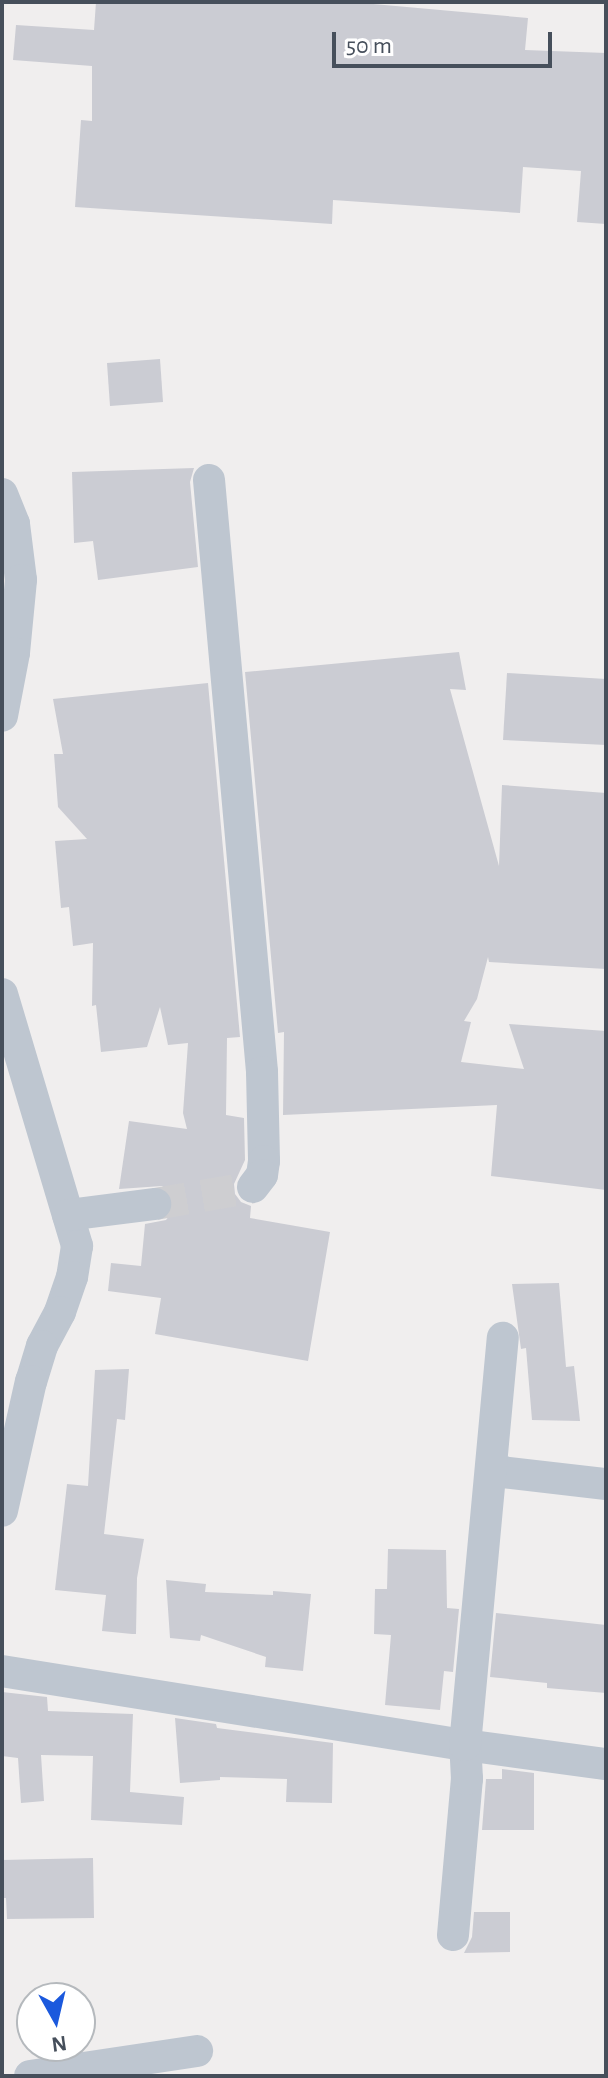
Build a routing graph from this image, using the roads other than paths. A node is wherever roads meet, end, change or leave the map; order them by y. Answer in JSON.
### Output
{"nodes":[{"id":1,"x":209,"y":480,"type":"dead end"},
{"id":2,"x":2,"y":494,"type":"edge"},
{"id":3,"x":2,"y":716,"type":"edge"},
{"id":4,"x":2,"y":994,"type":"edge"},
{"id":5,"x":253,"y":1187,"type":"dead end"},
{"id":6,"x":155,"y":1204,"type":"tunnel mouth"},
{"id":7,"x":68,"y":1215,"type":"junction"},
{"id":8,"x":503,"y":1338,"type":"dead end"},
{"id":9,"x":16,"y":1376,"type":"edge"},
{"id":10,"x":493,"y":1471,"type":"junction"},
{"id":11,"x":606,"y":1484,"type":"edge"},
{"id":12,"x":2,"y":1511,"type":"edge"},
{"id":13,"x":2,"y":1671,"type":"edge"},
{"id":14,"x":465,"y":1745,"type":"junction"},
{"id":15,"x":606,"y":1764,"type":"edge"},
{"id":16,"x":453,"y":1935,"type":"dead end"},
{"id":17,"x":197,"y":2051,"type":"dead end"},
{"id":18,"x":30,"y":2076,"type":"edge"}],
"edges":[{"from":1,"to":5,"type":"street"},
{"from":2,"to":3,"type":"street"},
{"from":4,"to":7,"type":"street"},
{"from":6,"to":7,"type":"street"},
{"from":7,"to":9,"type":"street"},
{"from":8,"to":10,"type":"street"},
{"from":9,"to":12,"type":"street"},
{"from":10,"to":11,"type":"street"},
{"from":10,"to":14,"type":"street"},
{"from":13,"to":14,"type":"street"},
{"from":14,"to":15,"type":"street"},
{"from":14,"to":16,"type":"street"},
{"from":17,"to":18,"type":"street"}]}
